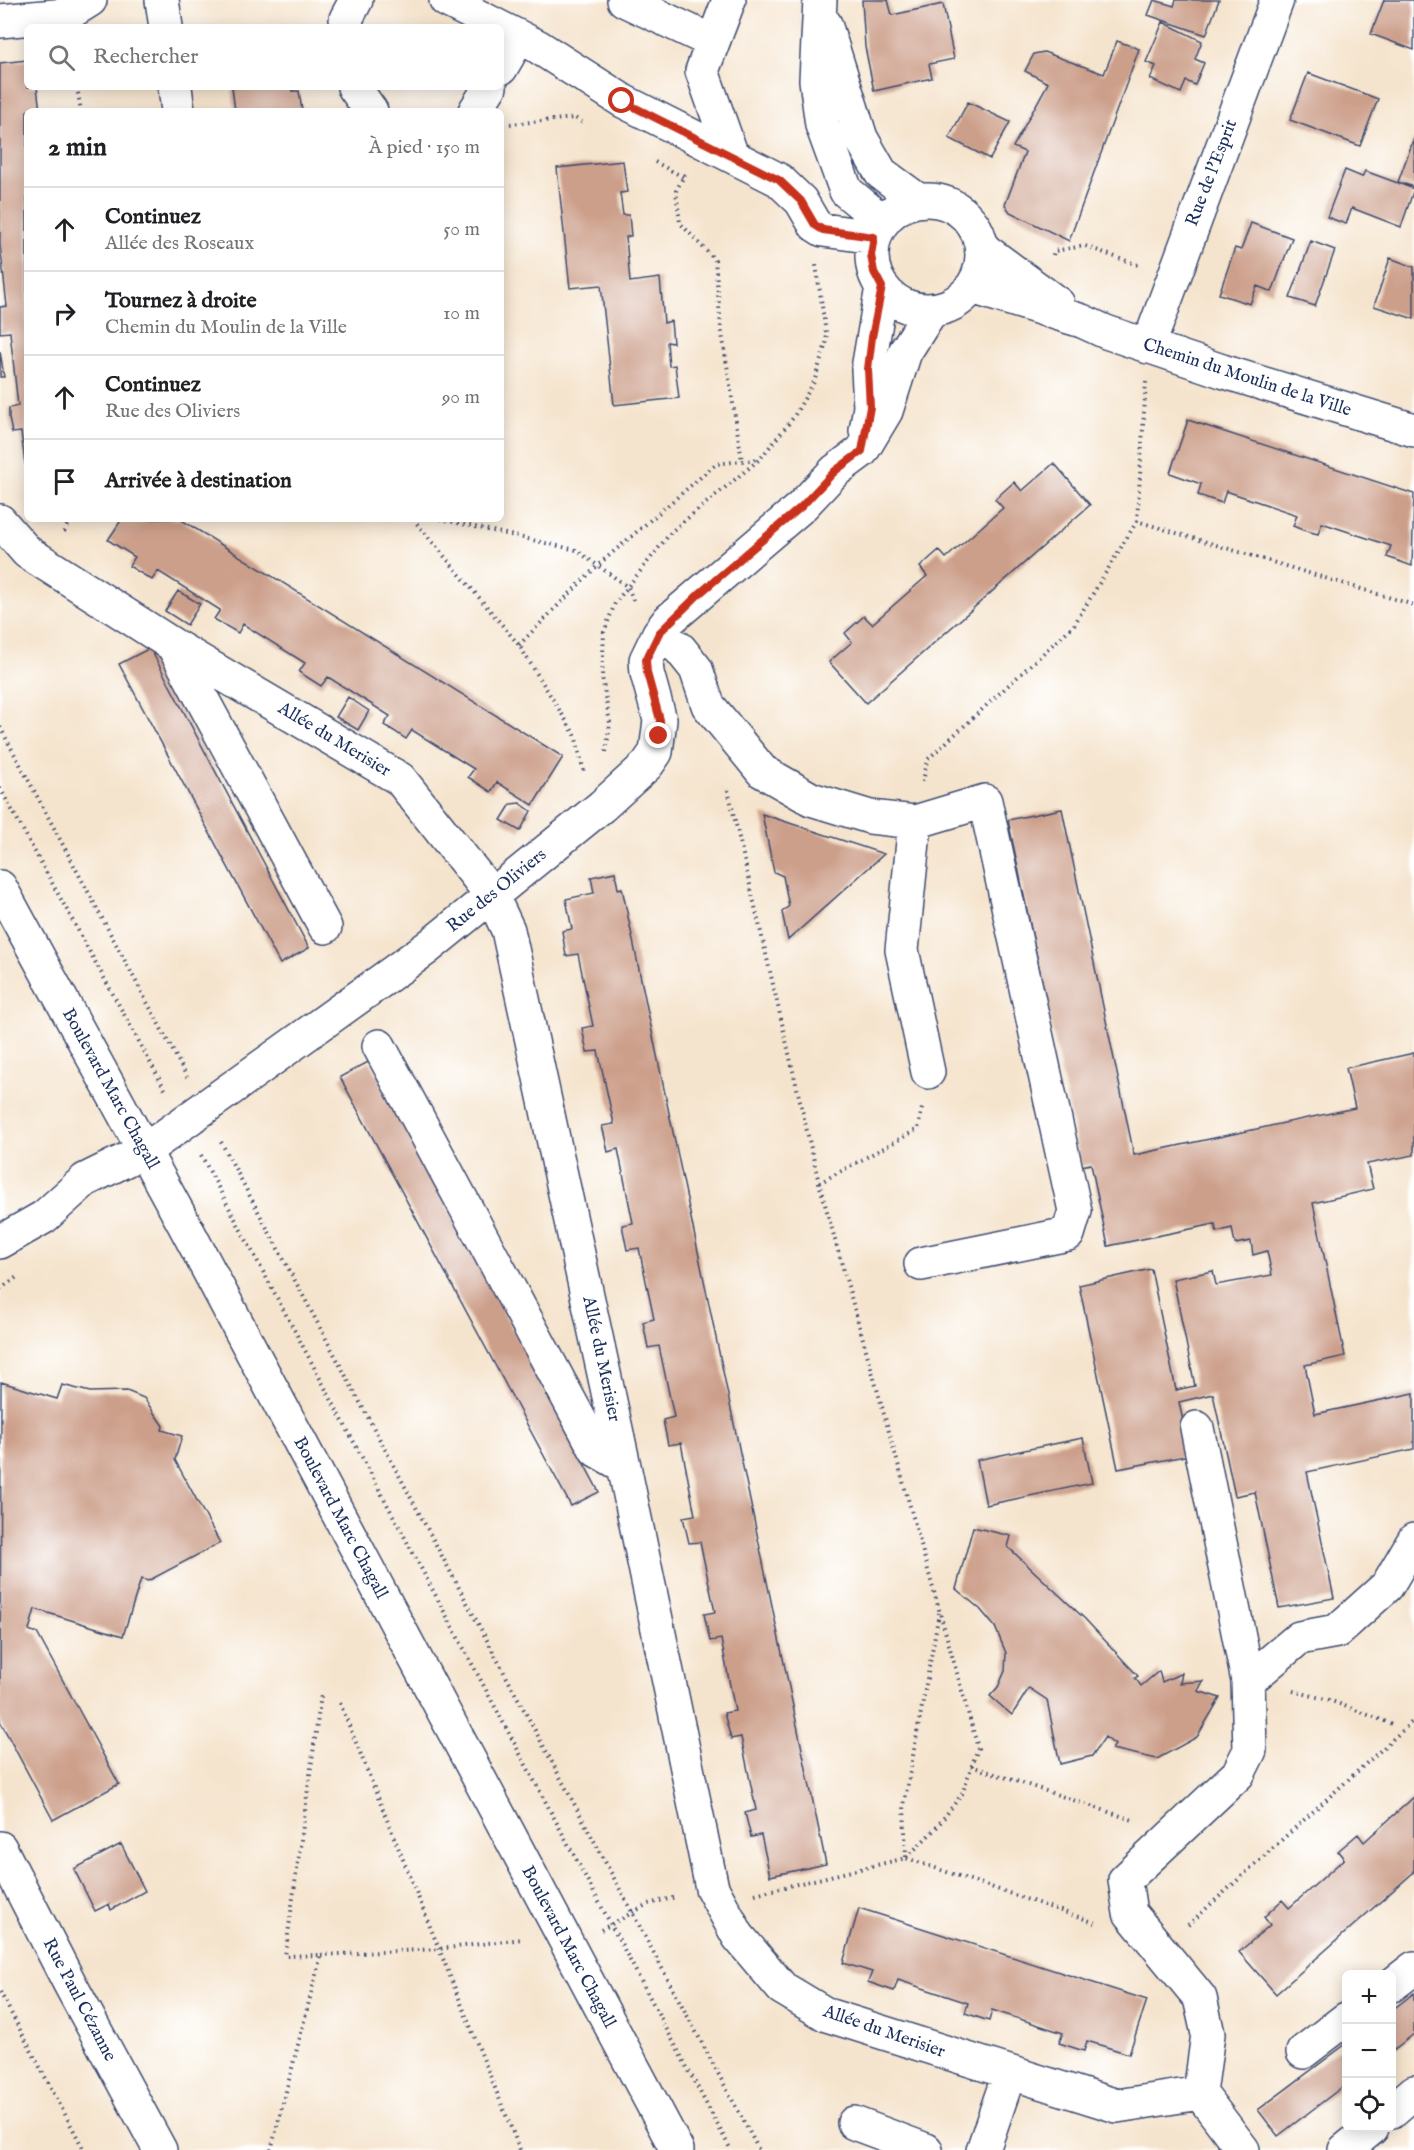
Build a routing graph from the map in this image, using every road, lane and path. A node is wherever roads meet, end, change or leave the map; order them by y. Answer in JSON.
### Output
{"nodes":[{"id":1,"x":90,"y":0,"type":"edge"},
{"id":2,"x":162,"y":0,"type":"edge"},
{"id":3,"x":356,"y":0,"type":"edge"},
{"id":4,"x":446,"y":0,"type":"edge"},
{"id":5,"x":624,"y":0,"type":"edge"},
{"id":6,"x":729,"y":0,"type":"edge"},
{"id":7,"x":1277,"y":0,"type":"edge"},
{"id":8,"x":820,"y":5,"type":"edge"},
{"id":9,"x":0,"y":21,"type":"edge"},
{"id":10,"x":166,"y":24,"type":"edge"},
{"id":11,"x":347,"y":24,"type":"edge"},
{"id":12,"x":493,"y":24,"type":"edge"},
{"id":13,"x":507,"y":31,"type":"edge"},
{"id":14,"x":713,"y":42,"type":"junction"},
{"id":15,"x":504,"y":50,"type":"edge"},
{"id":16,"x":78,"y":90,"type":"edge"},
{"id":17,"x":175,"y":90,"type":"edge"},
{"id":18,"x":356,"y":90,"type":"edge"},
{"id":19,"x":488,"y":90,"type":"edge"},
{"id":20,"x":80,"y":108,"type":"edge"},
{"id":21,"x":178,"y":108,"type":"edge"},
{"id":22,"x":369,"y":108,"type":"edge"},
{"id":23,"x":477,"y":108,"type":"edge"},
{"id":24,"x":504,"y":125,"type":"edge"},
{"id":25,"x":594,"y":129,"type":"dead end"},
{"id":26,"x":702,"y":141,"type":"junction"},
{"id":27,"x":732,"y":156,"type":"junction"},
{"id":28,"x":653,"y":161,"type":"dead end"},
{"id":29,"x":683,"y":177,"type":"junction"},
{"id":30,"x":918,"y":200,"type":"junction"},
{"id":31,"x":878,"y":229,"type":"junction"},
{"id":32,"x":982,"y":248,"type":"junction"},
{"id":33,"x":1021,"y":277,"type":"junction"},
{"id":34,"x":1173,"y":278,"type":"junction"},
{"id":35,"x":882,"y":287,"type":"junction"},
{"id":36,"x":972,"y":287,"type":"junction"},
{"id":37,"x":931,"y":310,"type":"junction"},
{"id":38,"x":1082,"y":321,"type":"junction"},
{"id":39,"x":1148,"y":347,"type":"junction"},
{"id":40,"x":1414,"y":430,"type":"edge"},
{"id":41,"x":862,"y":451,"type":"junction"},
{"id":42,"x":760,"y":459,"type":"dead end"},
{"id":43,"x":742,"y":461,"type":"junction"},
{"id":44,"x":0,"y":521,"type":"edge"},
{"id":45,"x":1137,"y":521,"type":"junction"},
{"id":46,"x":416,"y":522,"type":"edge"},
{"id":47,"x":453,"y":522,"type":"edge"},
{"id":48,"x":598,"y":565,"type":"junction"},
{"id":49,"x":628,"y":587,"type":"dead end"},
{"id":50,"x":1414,"y":605,"type":"edge"},
{"id":51,"x":659,"y":633,"type":"junction"},
{"id":52,"x":173,"y":645,"type":"junction"},
{"id":53,"x":519,"y":645,"type":"junction"},
{"id":54,"x":0,"y":727,"type":"edge"},
{"id":55,"x":586,"y":781,"type":"dead end"},
{"id":56,"x":727,"y":786,"type":"dead end"},
{"id":57,"x":0,"y":788,"type":"edge"},
{"id":58,"x":915,"y":822,"type":"junction"},
{"id":59,"x":0,"y":887,"type":"edge"},
{"id":60,"x":491,"y":894,"type":"junction"},
{"id":61,"x":325,"y":927,"type":"dead end"},
{"id":62,"x":379,"y":1046,"type":"dead end"},
{"id":63,"x":928,"y":1072,"type":"joint"},
{"id":64,"x":194,"y":1116,"type":"junction"},
{"id":65,"x":144,"y":1151,"type":"junction"},
{"id":66,"x":819,"y":1183,"type":"junction"},
{"id":67,"x":0,"y":1242,"type":"edge"},
{"id":68,"x":921,"y":1264,"type":"dead end"},
{"id":69,"x":1197,"y":1428,"type":"dead end"},
{"id":70,"x":624,"y":1466,"type":"junction"},
{"id":71,"x":1414,"y":1540,"type":"edge"},
{"id":72,"x":939,"y":1612,"type":"junction"},
{"id":73,"x":1248,"y":1680,"type":"junction"},
{"id":74,"x":321,"y":1695,"type":"dead end"},
{"id":75,"x":340,"y":1703,"type":"dead end"},
{"id":76,"x":1414,"y":1720,"type":"edge"},
{"id":77,"x":1392,"y":1724,"type":"dead end"},
{"id":78,"x":971,"y":1766,"type":"junction"},
{"id":79,"x":1175,"y":1834,"type":"junction"},
{"id":80,"x":0,"y":1848,"type":"edge"},
{"id":81,"x":906,"y":1858,"type":"junction"},
{"id":82,"x":671,"y":1898,"type":"dead end"},
{"id":83,"x":719,"y":1902,"type":"junction"},
{"id":84,"x":632,"y":1912,"type":"junction"},
{"id":85,"x":1130,"y":1913,"type":"junction"},
{"id":86,"x":611,"y":1925,"type":"junction"},
{"id":87,"x":529,"y":1938,"type":"dead end"},
{"id":88,"x":568,"y":1946,"type":"junction"},
{"id":89,"x":439,"y":1949,"type":"junction"},
{"id":90,"x":1161,"y":1949,"type":"junction"},
{"id":91,"x":321,"y":1955,"type":"junction"},
{"id":92,"x":1414,"y":1968,"type":"edge"},
{"id":93,"x":1396,"y":1982,"type":"edge"},
{"id":94,"x":0,"y":1992,"type":"edge"},
{"id":95,"x":1342,"y":2023,"type":"edge"},
{"id":96,"x":1303,"y":2052,"type":"dead end"},
{"id":97,"x":1009,"y":2074,"type":"junction"},
{"id":98,"x":1414,"y":2092,"type":"edge"},
{"id":99,"x":1200,"y":2093,"type":"junction"},
{"id":100,"x":1396,"y":2108,"type":"edge"},
{"id":101,"x":854,"y":2123,"type":"dead end"},
{"id":102,"x":84,"y":2150,"type":"edge"},
{"id":103,"x":160,"y":2150,"type":"edge"},
{"id":104,"x":271,"y":2150,"type":"edge"},
{"id":105,"x":520,"y":2150,"type":"edge"},
{"id":106,"x":677,"y":2150,"type":"edge"},
{"id":107,"x":731,"y":2150,"type":"edge"},
{"id":108,"x":759,"y":2150,"type":"edge"},
{"id":109,"x":926,"y":2150,"type":"edge"},
{"id":110,"x":983,"y":2150,"type":"edge"},
{"id":111,"x":1243,"y":2150,"type":"edge"}],
"edges":[{"from":1,"to":9,"type":"street"},
{"from":2,"to":10,"type":"street"},
{"from":3,"to":11,"type":"street"},
{"from":4,"to":12,"type":"street"},
{"from":5,"to":14,"type":"street"},
{"from":6,"to":14,"type":"street"},
{"from":7,"to":34,"type":"street","name":"Rue de l'Esprit"},
{"from":8,"to":30,"type":"street"},
{"from":8,"to":31,"type":"street"},
{"from":13,"to":15,"type":"street"},
{"from":13,"to":26,"type":"street"},
{"from":14,"to":27,"type":"street"},
{"from":16,"to":20,"type":"path"},
{"from":17,"to":21,"type":"street"},
{"from":18,"to":22,"type":"street"},
{"from":19,"to":23,"type":"street"},
{"from":24,"to":25,"type":"path"},
{"from":26,"to":27,"type":"street"},
{"from":26,"to":29,"type":"path"},
{"from":27,"to":31,"type":"street"},
{"from":28,"to":29,"type":"path"},
{"from":29,"to":43,"type":"path"},
{"from":30,"to":31,"type":"street"},
{"from":30,"to":32,"type":"street"},
{"from":31,"to":35,"type":"street"},
{"from":32,"to":33,"type":"street","name":"Chemin du Moulin de la Ville"},
{"from":32,"to":36,"type":"street"},
{"from":33,"to":34,"type":"path"},
{"from":33,"to":38,"type":"street","name":"Chemin du Moulin de la Ville"},
{"from":34,"to":39,"type":"street","name":"Rue de l'Esprit"},
{"from":35,"to":37,"type":"street"},
{"from":35,"to":41,"type":"street"},
{"from":36,"to":37,"type":"street"},
{"from":36,"to":38,"type":"street","name":"Chemin du Moulin de la Ville"},
{"from":37,"to":41,"type":"street","name":"Rue des Oliviers"},
{"from":38,"to":39,"type":"street","name":"Chemin du Moulin de la Ville"},
{"from":39,"to":40,"type":"street","name":"Chemin du Moulin de la Ville"},
{"from":39,"to":45,"type":"path"},
{"from":41,"to":51,"type":"street","name":"Rue des Oliviers"},
{"from":42,"to":43,"type":"path"},
{"from":43,"to":48,"type":"path"},
{"from":44,"to":52,"type":"street","name":"Allée du Merisier"},
{"from":45,"to":50,"type":"path"},
{"from":45,"to":58,"type":"path"},
{"from":46,"to":53,"type":"path"},
{"from":47,"to":48,"type":"path"},
{"from":48,"to":49,"type":"path"},
{"from":48,"to":53,"type":"path"},
{"from":51,"to":58,"type":"street"},
{"from":51,"to":60,"type":"street","name":"Rue des Oliviers"},
{"from":52,"to":60,"type":"street","name":"Allée du Merisier"},
{"from":52,"to":61,"type":"street"},
{"from":53,"to":55,"type":"path"},
{"from":54,"to":64,"type":"path"},
{"from":56,"to":66,"type":"path"},
{"from":57,"to":64,"type":"path"},
{"from":58,"to":63,"type":"street"},
{"from":58,"to":68,"type":"street"},
{"from":59,"to":65,"type":"street","name":"Boulevard Marc Chagall"},
{"from":60,"to":64,"type":"street","name":"Rue des Oliviers"},
{"from":60,"to":70,"type":"street","name":"Allée du Merisier"},
{"from":62,"to":70,"type":"street"},
{"from":63,"to":66,"type":"path"},
{"from":64,"to":65,"type":"street","name":"Rue des Oliviers"},
{"from":64,"to":84,"type":"path"},
{"from":64,"to":86,"type":"path"},
{"from":65,"to":67,"type":"street","name":"Rue des Oliviers"},
{"from":65,"to":88,"type":"street","name":"Boulevard Marc Chagall"},
{"from":66,"to":72,"type":"path"},
{"from":69,"to":73,"type":"street"},
{"from":70,"to":83,"type":"street","name":"Allée du Merisier"},
{"from":71,"to":73,"type":"street"},
{"from":72,"to":78,"type":"path"},
{"from":72,"to":81,"type":"path"},
{"from":73,"to":77,"type":"path"},
{"from":73,"to":79,"type":"street"},
{"from":74,"to":91,"type":"path"},
{"from":75,"to":89,"type":"path"},
{"from":76,"to":90,"type":"path"},
{"from":78,"to":79,"type":"path"},
{"from":78,"to":81,"type":"path"},
{"from":79,"to":85,"type":"street"},
{"from":80,"to":103,"type":"street","name":"Rue Paul Cézanne"},
{"from":81,"to":83,"type":"path"},
{"from":81,"to":85,"type":"path"},
{"from":82,"to":84,"type":"path"},
{"from":83,"to":97,"type":"street","name":"Allée du Merisier"},
{"from":84,"to":86,"type":"path"},
{"from":84,"to":108,"type":"path"},
{"from":85,"to":90,"type":"street"},
{"from":86,"to":88,"type":"path"},
{"from":86,"to":107,"type":"path"},
{"from":87,"to":89,"type":"path"},
{"from":88,"to":106,"type":"street","name":"Boulevard Marc Chagall"},
{"from":89,"to":91,"type":"path"},
{"from":89,"to":105,"type":"path"},
{"from":90,"to":99,"type":"street"},
{"from":91,"to":104,"type":"path"},
{"from":92,"to":93,"type":"street"},
{"from":94,"to":102,"type":"path"},
{"from":95,"to":96,"type":"street"},
{"from":97,"to":99,"type":"street","name":"Allée du Merisier"},
{"from":97,"to":110,"type":"street"},
{"from":98,"to":100,"type":"street"},
{"from":99,"to":111,"type":"street"},
{"from":101,"to":109,"type":"street"}]}
